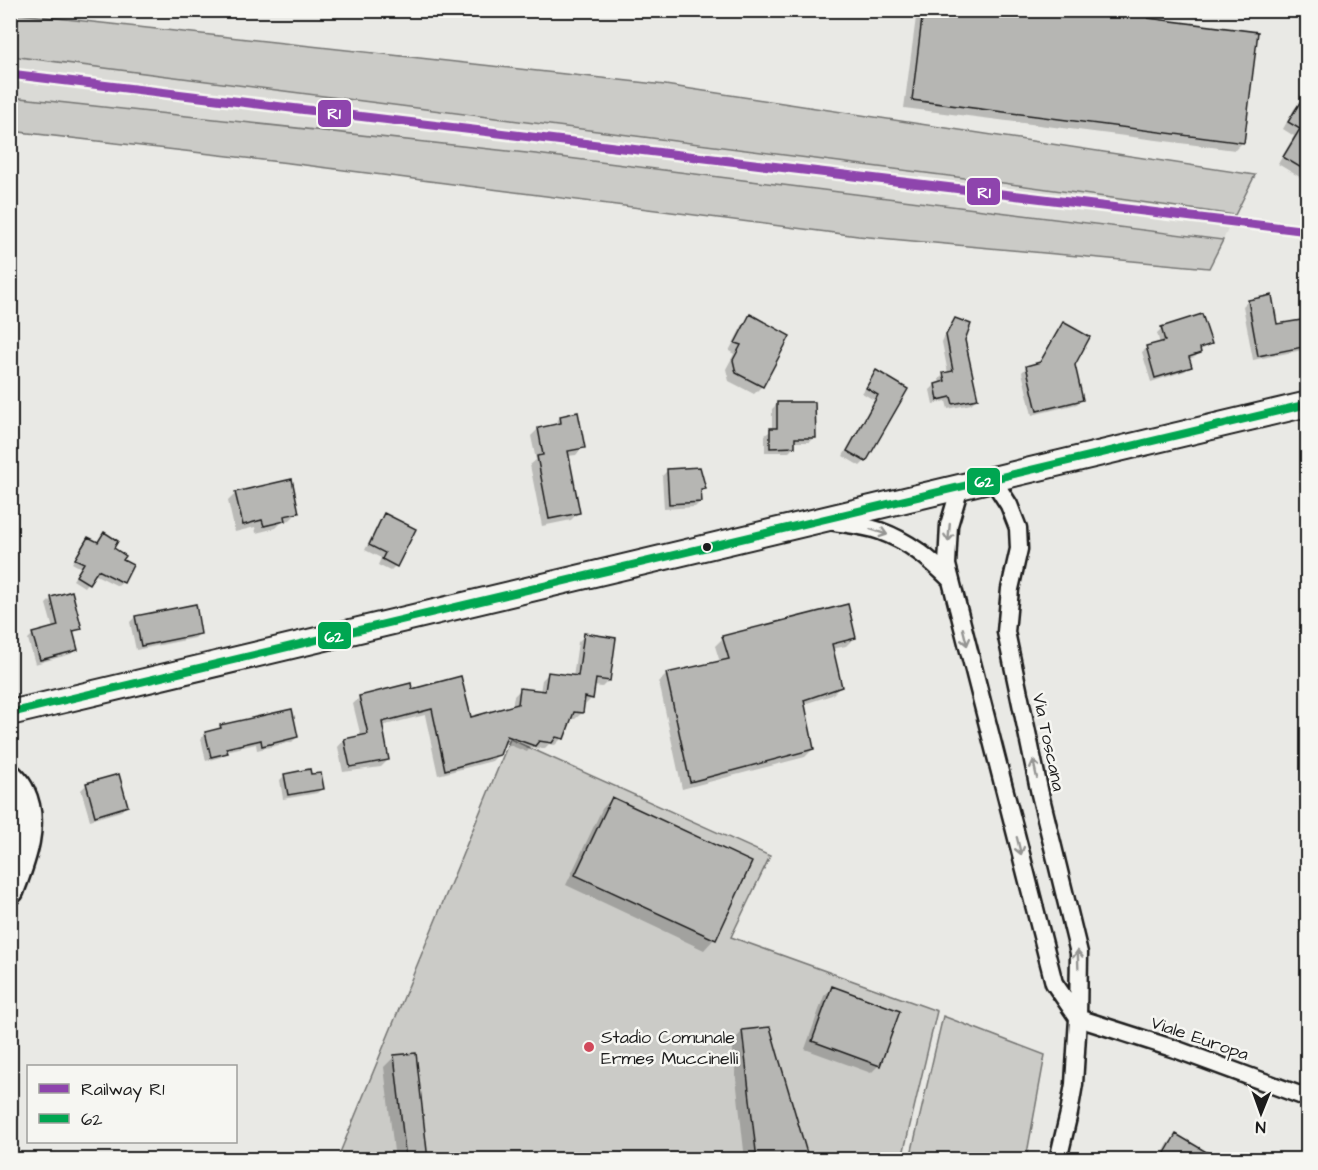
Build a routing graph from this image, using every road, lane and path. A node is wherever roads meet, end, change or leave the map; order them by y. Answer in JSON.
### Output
{"nodes":[{"id":1,"x":1308,"y":404,"type":"edge"},
{"id":2,"x":993,"y":480,"type":"junction"},
{"id":3,"x":960,"y":487,"type":"junction"},
{"id":4,"x":822,"y":520,"type":"junction"},
{"id":5,"x":951,"y":580,"type":"junction"},
{"id":6,"x":10,"y":713,"type":"edge"},
{"id":7,"x":10,"y":777,"type":"edge"},
{"id":8,"x":10,"y":890,"type":"edge"},
{"id":9,"x":1078,"y":1018,"type":"junction"},
{"id":10,"x":1308,"y":1098,"type":"edge"},
{"id":11,"x":1058,"y":1160,"type":"edge"}],
"edges":[{"from":1,"to":2,"type":"street"},
{"from":2,"to":3,"type":"street"},
{"from":9,"to":2,"type":"street","name":"Via Toscana","one_way":true},
{"from":3,"to":4,"type":"street"},
{"from":3,"to":5,"type":"street","one_way":true},
{"from":4,"to":5,"type":"street","one_way":true},
{"from":4,"to":6,"type":"street"},
{"from":5,"to":9,"type":"street","one_way":true},
{"from":7,"to":8,"type":"main road"},
{"from":9,"to":10,"type":"street","name":"Viale Europa"},
{"from":9,"to":11,"type":"street","name":"Via Toscana"}]}
